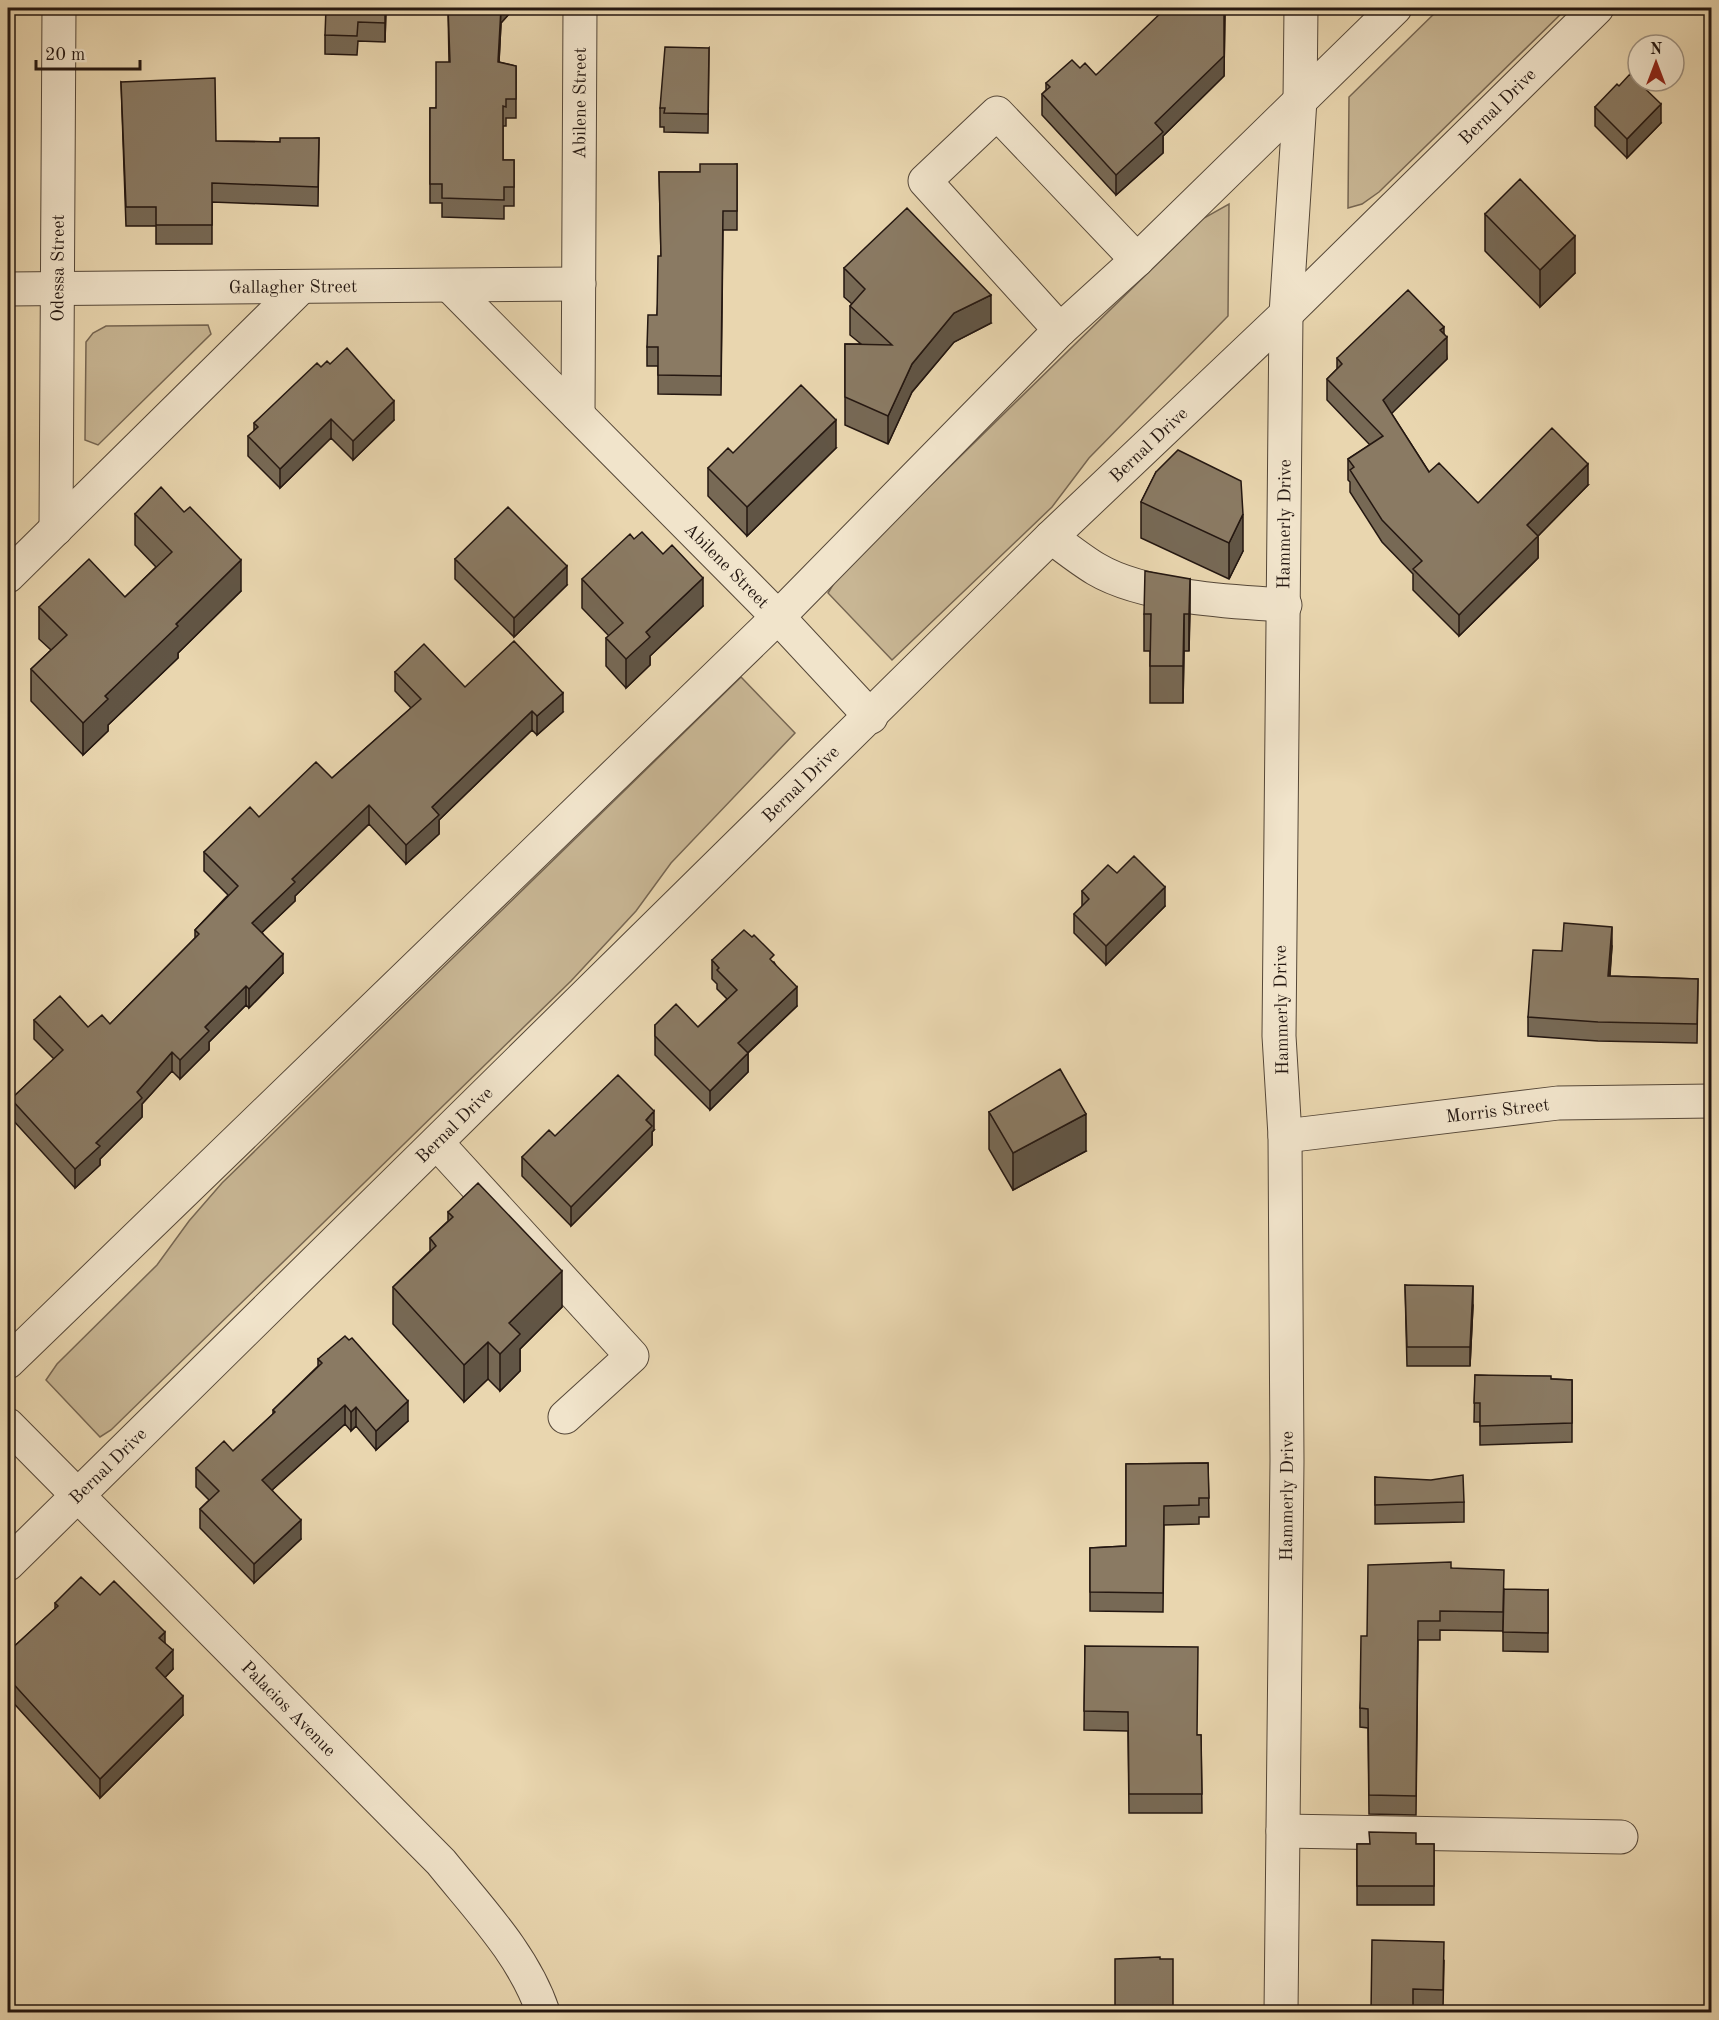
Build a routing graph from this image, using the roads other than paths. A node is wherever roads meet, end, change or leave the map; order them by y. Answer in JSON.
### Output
{"nodes":[{"id":1,"x":59,"y":8,"type":"edge"},
{"id":2,"x":580,"y":8,"type":"edge"},
{"id":3,"x":1301,"y":8,"type":"edge"},
{"id":4,"x":1395,"y":8,"type":"edge"},
{"id":5,"x":1597,"y":8,"type":"edge"},
{"id":6,"x":1300,"y":100,"type":"junction"},
{"id":7,"x":1137,"y":260,"type":"junction"},
{"id":8,"x":579,"y":284,"type":"junction"},
{"id":9,"x":451,"y":287,"type":"junction"},
{"id":10,"x":8,"y":289,"type":"edge"},
{"id":11,"x":299,"y":289,"type":"junction"},
{"id":12,"x":56,"y":290,"type":"junction"},
{"id":13,"x":1286,"y":314,"type":"junction"},
{"id":14,"x":1060,"y":330,"type":"junction"},
{"id":15,"x":578,"y":415,"type":"junction"},
{"id":16,"x":56,"y":529,"type":"junction"},
{"id":17,"x":1051,"y":537,"type":"junction"},
{"id":18,"x":8,"y":576,"type":"edge"},
{"id":19,"x":1285,"y":605,"type":"junction"},
{"id":20,"x":778,"y":617,"type":"junction"},
{"id":21,"x":871,"y":717,"type":"junction"},
{"id":22,"x":1712,"y":1101,"type":"edge"},
{"id":23,"x":1285,"y":1136,"type":"junction"},
{"id":24,"x":437,"y":1143,"type":"junction"},
{"id":25,"x":8,"y":1362,"type":"edge"},
{"id":26,"x":565,"y":1417,"type":"dead end"},
{"id":27,"x":8,"y":1425,"type":"edge"},
{"id":28,"x":77,"y":1496,"type":"junction"},
{"id":29,"x":8,"y":1564,"type":"edge"},
{"id":30,"x":1283,"y":1830,"type":"junction"},
{"id":31,"x":1621,"y":1837,"type":"dead end"},
{"id":32,"x":543,"y":2013,"type":"edge"},
{"id":33,"x":1281,"y":2013,"type":"edge"}],
"edges":[{"from":1,"to":12,"type":"street","name":"Odessa Street"},
{"from":2,"to":8,"type":"street","name":"Abilene Street"},
{"from":3,"to":6,"type":"street","name":"Hammerly Drive"},
{"from":4,"to":6,"type":"street"},
{"from":5,"to":13,"type":"street","name":"Bernal Drive"},
{"from":6,"to":7,"type":"street"},
{"from":6,"to":13,"type":"street","name":"Hammerly Drive"},
{"from":7,"to":14,"type":"street"},
{"from":7,"to":14,"type":"street"},
{"from":8,"to":9,"type":"street","name":"Gallagher Street"},
{"from":8,"to":15,"type":"street","name":"Abilene Street"},
{"from":9,"to":11,"type":"street","name":"Gallagher Street"},
{"from":9,"to":15,"type":"street","name":"Abilene Street"},
{"from":10,"to":12,"type":"street","name":"Gallagher Street"},
{"from":11,"to":12,"type":"street","name":"Gallagher Street"},
{"from":11,"to":16,"type":"street"},
{"from":12,"to":16,"type":"street","name":"Odessa Street"},
{"from":13,"to":17,"type":"street","name":"Bernal Drive"},
{"from":13,"to":19,"type":"street","name":"Hammerly Drive"},
{"from":14,"to":20,"type":"street"},
{"from":15,"to":20,"type":"street","name":"Abilene Street"},
{"from":16,"to":18,"type":"street"},
{"from":17,"to":19,"type":"street"},
{"from":17,"to":21,"type":"street","name":"Bernal Drive"},
{"from":19,"to":23,"type":"street","name":"Hammerly Drive"},
{"from":20,"to":21,"type":"street","name":"Abilene Street"},
{"from":20,"to":25,"type":"street"},
{"from":21,"to":24,"type":"street","name":"Bernal Drive"},
{"from":22,"to":23,"type":"street","name":"Morris Street"},
{"from":23,"to":30,"type":"street","name":"Hammerly Drive"},
{"from":24,"to":26,"type":"street"},
{"from":24,"to":28,"type":"street","name":"Bernal Drive"},
{"from":27,"to":28,"type":"street","name":"Palacios Avenue"},
{"from":28,"to":29,"type":"street","name":"Bernal Drive"},
{"from":28,"to":32,"type":"street","name":"Palacios Avenue"},
{"from":30,"to":31,"type":"street"},
{"from":30,"to":33,"type":"street","name":"Hammerly Drive"}]}
